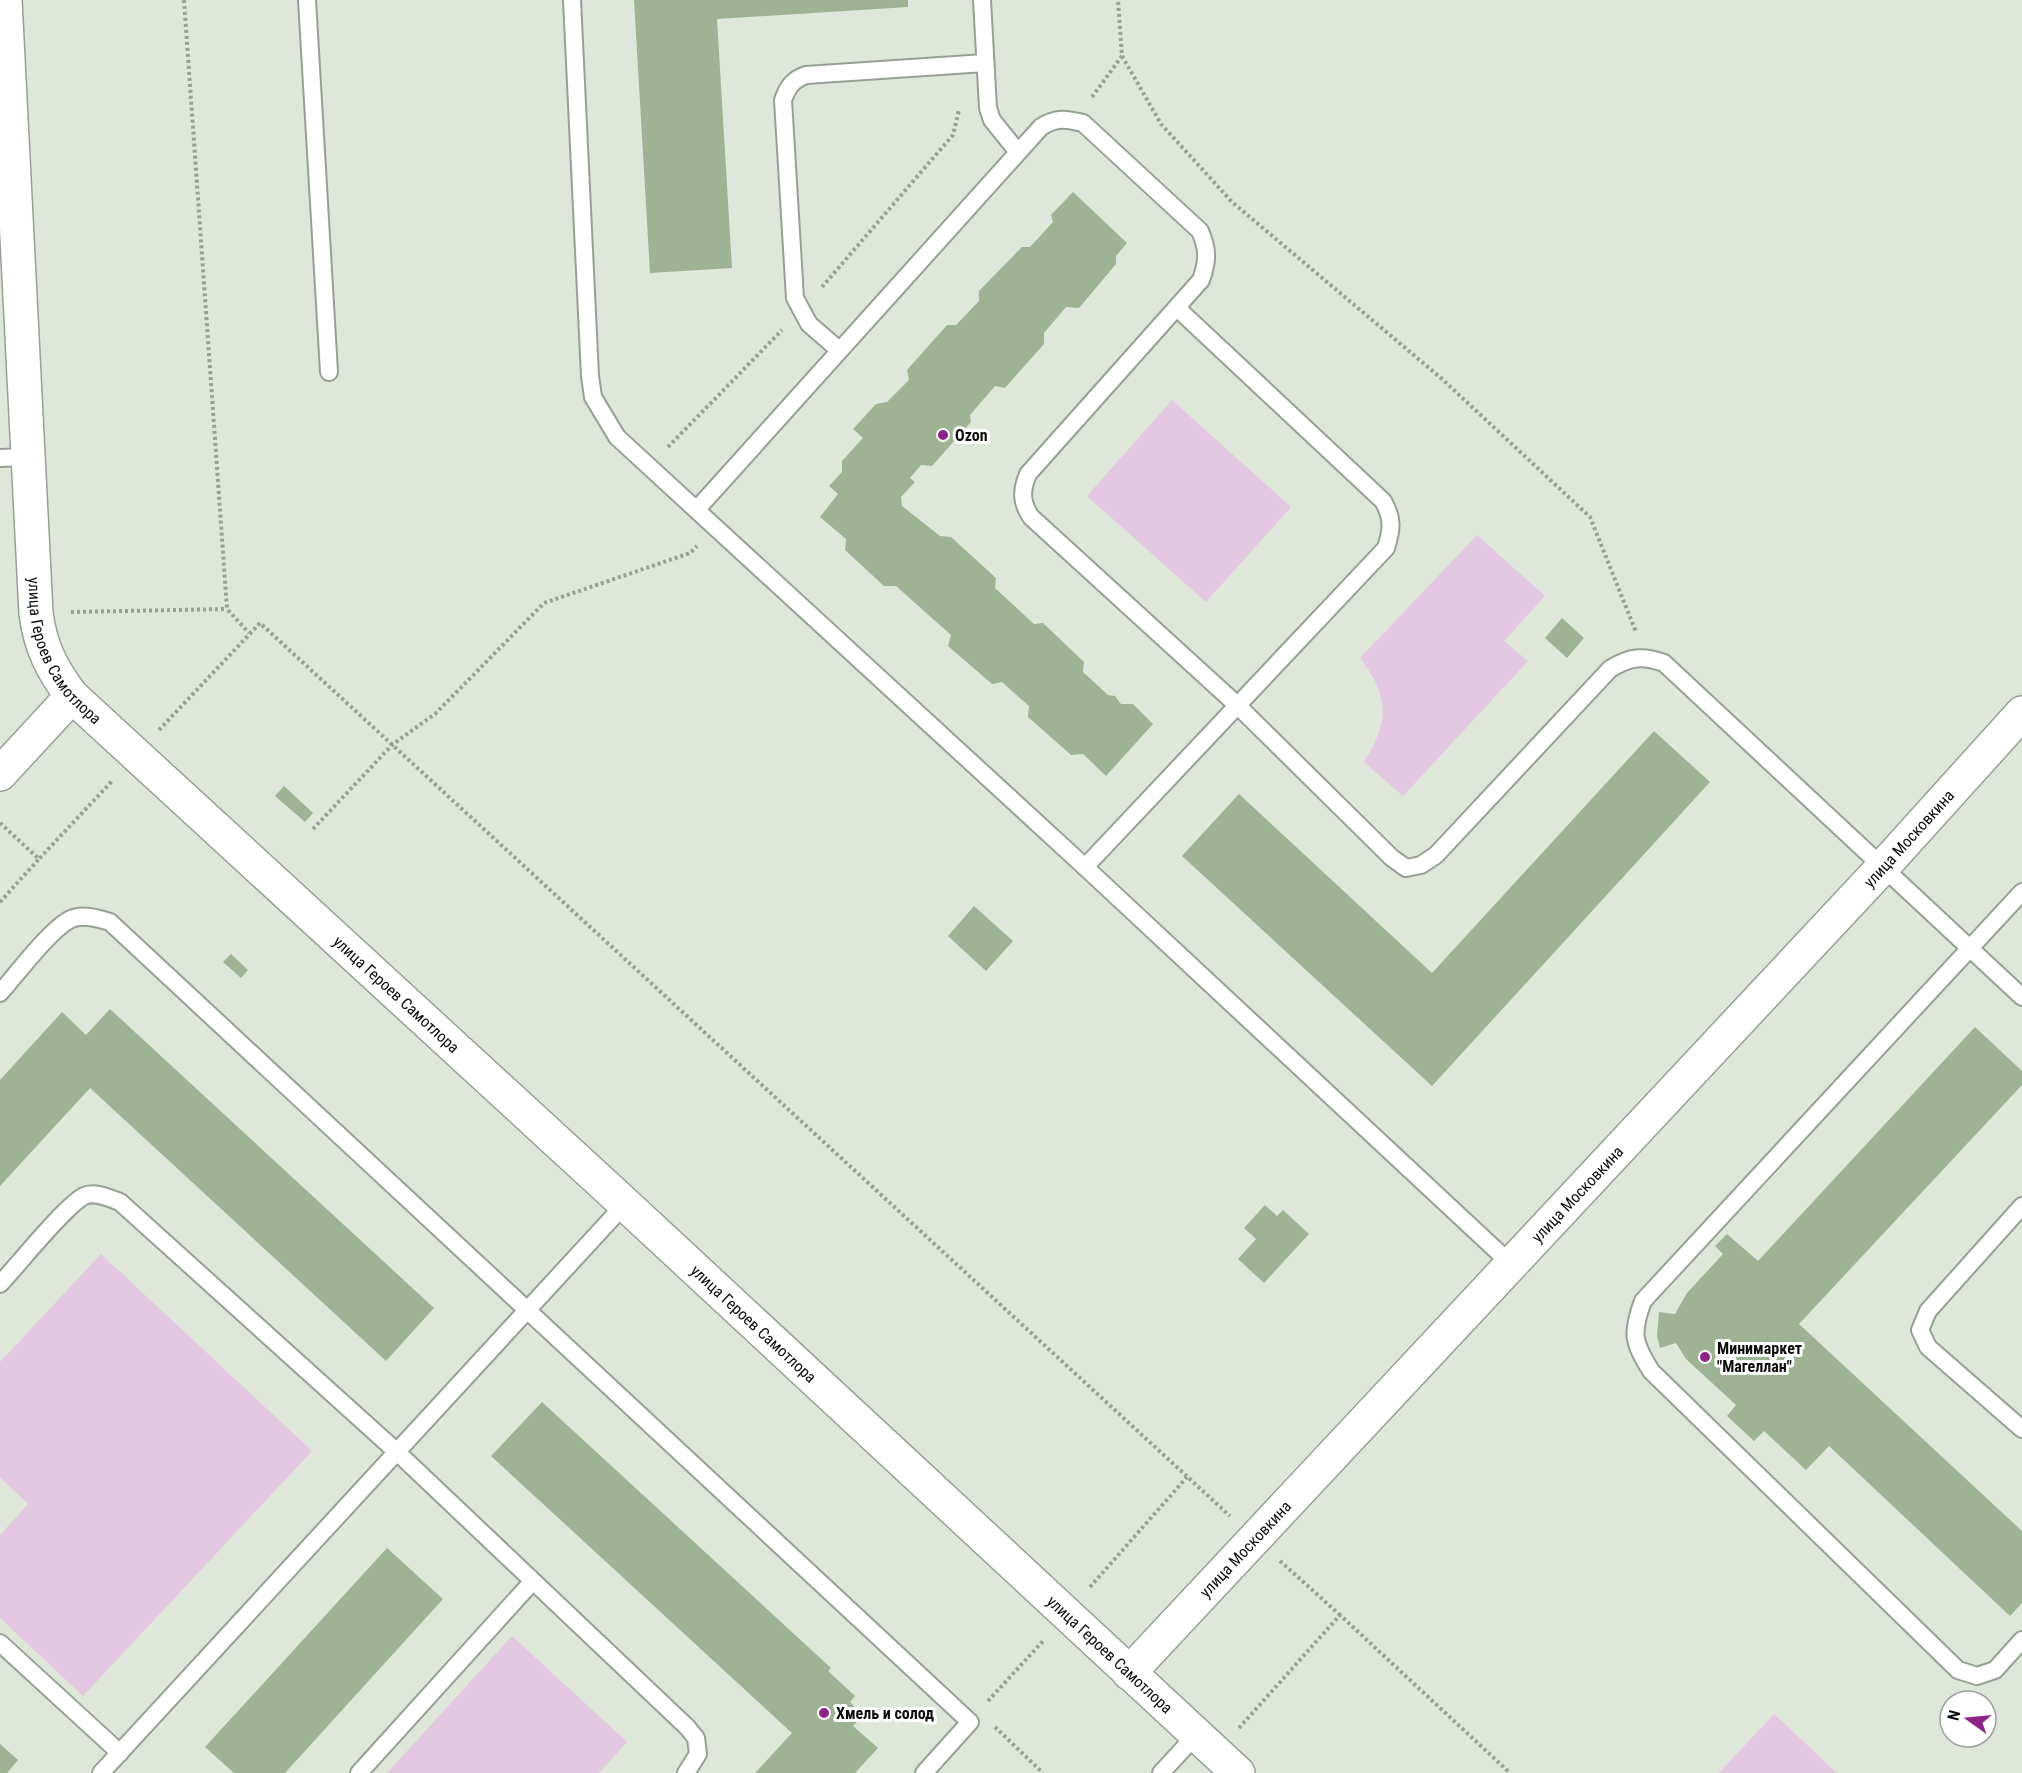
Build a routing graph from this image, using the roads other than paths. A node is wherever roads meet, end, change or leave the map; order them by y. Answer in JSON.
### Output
{"nodes":[{"id":1,"x":5,"y":0,"type":"edge"},
{"id":2,"x":307,"y":0,"type":"edge"},
{"id":3,"x":572,"y":0,"type":"edge"},
{"id":4,"x":982,"y":0,"type":"edge"},
{"id":5,"x":985,"y":63,"type":"junction"},
{"id":6,"x":6,"y":147,"type":"edge"},
{"id":7,"x":1017,"y":151,"type":"junction"},
{"id":8,"x":1177,"y":308,"type":"junction"},
{"id":9,"x":839,"y":350,"type":"junction"},
{"id":10,"x":329,"y":372,"type":"dead end"},
{"id":11,"x":14,"y":458,"type":"edge"},
{"id":12,"x":698,"y":508,"type":"junction"},
{"id":13,"x":72,"y":696,"type":"junction"},
{"id":14,"x":1237,"y":705,"type":"junction"},
{"id":15,"x":2022,"y":713,"type":"edge"},
{"id":16,"x":0,"y":774,"type":"edge"},
{"id":17,"x":1085,"y":867,"type":"junction"},
{"id":18,"x":1882,"y":868,"type":"junction"},
{"id":19,"x":2022,"y":892,"type":"edge"},
{"id":20,"x":1970,"y":948,"type":"junction"},
{"id":21,"x":0,"y":993,"type":"edge"},
{"id":22,"x":2022,"y":997,"type":"edge"},
{"id":23,"x":625,"y":1204,"type":"junction"},
{"id":24,"x":2022,"y":1206,"type":"edge"},
{"id":25,"x":1511,"y":1264,"type":"junction"},
{"id":26,"x":0,"y":1284,"type":"edge"},
{"id":27,"x":528,"y":1309,"type":"junction"},
{"id":28,"x":2022,"y":1429,"type":"edge"},
{"id":29,"x":397,"y":1452,"type":"junction"},
{"id":30,"x":532,"y":1582,"type":"junction"},
{"id":31,"x":0,"y":1643,"type":"edge"},
{"id":32,"x":2019,"y":1650,"type":"edge"},
{"id":33,"x":1129,"y":1673,"type":"junction"},
{"id":34,"x":120,"y":1753,"type":"junction"},
{"id":35,"x":1217,"y":1754,"type":"edge"},
{"id":36,"x":102,"y":1773,"type":"edge"},
{"id":37,"x":359,"y":1773,"type":"edge"},
{"id":38,"x":686,"y":1773,"type":"edge"},
{"id":39,"x":924,"y":1773,"type":"edge"},
{"id":40,"x":1161,"y":1773,"type":"edge"}],
"edges":[{"from":1,"to":6,"type":"main road","name":"улица Героев Самотлора"},
{"from":2,"to":10,"type":"lane"},
{"from":3,"to":12,"type":"lane"},
{"from":4,"to":5,"type":"lane"},
{"from":5,"to":7,"type":"lane"},
{"from":5,"to":9,"type":"lane"},
{"from":6,"to":11,"type":"main road","name":"улица Героев Самотлора"},
{"from":7,"to":8,"type":"lane"},
{"from":7,"to":9,"type":"lane"},
{"from":8,"to":14,"type":"lane"},
{"from":8,"to":14,"type":"lane"},
{"from":9,"to":12,"type":"lane"},
{"from":11,"to":13,"type":"main road","name":"улица Героев Самотлора"},
{"from":12,"to":17,"type":"lane"},
{"from":13,"to":16,"type":"main road"},
{"from":13,"to":23,"type":"main road","name":"улица Героев Самотлора"},
{"from":14,"to":17,"type":"lane"},
{"from":14,"to":18,"type":"lane"},
{"from":15,"to":18,"type":"main road","name":"улица Московкина"},
{"from":17,"to":25,"type":"lane"},
{"from":18,"to":20,"type":"lane"},
{"from":18,"to":25,"type":"main road","name":"улица Московкина"},
{"from":19,"to":20,"type":"lane"},
{"from":20,"to":22,"type":"lane"},
{"from":20,"to":32,"type":"lane"},
{"from":21,"to":27,"type":"lane"},
{"from":23,"to":27,"type":"lane"},
{"from":23,"to":33,"type":"main road","name":"улица Героев Самотлора"},
{"from":24,"to":28,"type":"lane"},
{"from":25,"to":33,"type":"main road","name":"улица Московкина"},
{"from":26,"to":29,"type":"lane"},
{"from":27,"to":29,"type":"lane"},
{"from":27,"to":39,"type":"lane"},
{"from":29,"to":30,"type":"lane"},
{"from":29,"to":34,"type":"lane"},
{"from":30,"to":37,"type":"lane"},
{"from":30,"to":38,"type":"lane"},
{"from":31,"to":34,"type":"lane"},
{"from":33,"to":35,"type":"main road","name":"улица Героев Самотлора"},
{"from":34,"to":36,"type":"lane"},
{"from":35,"to":40,"type":"lane"}]}
